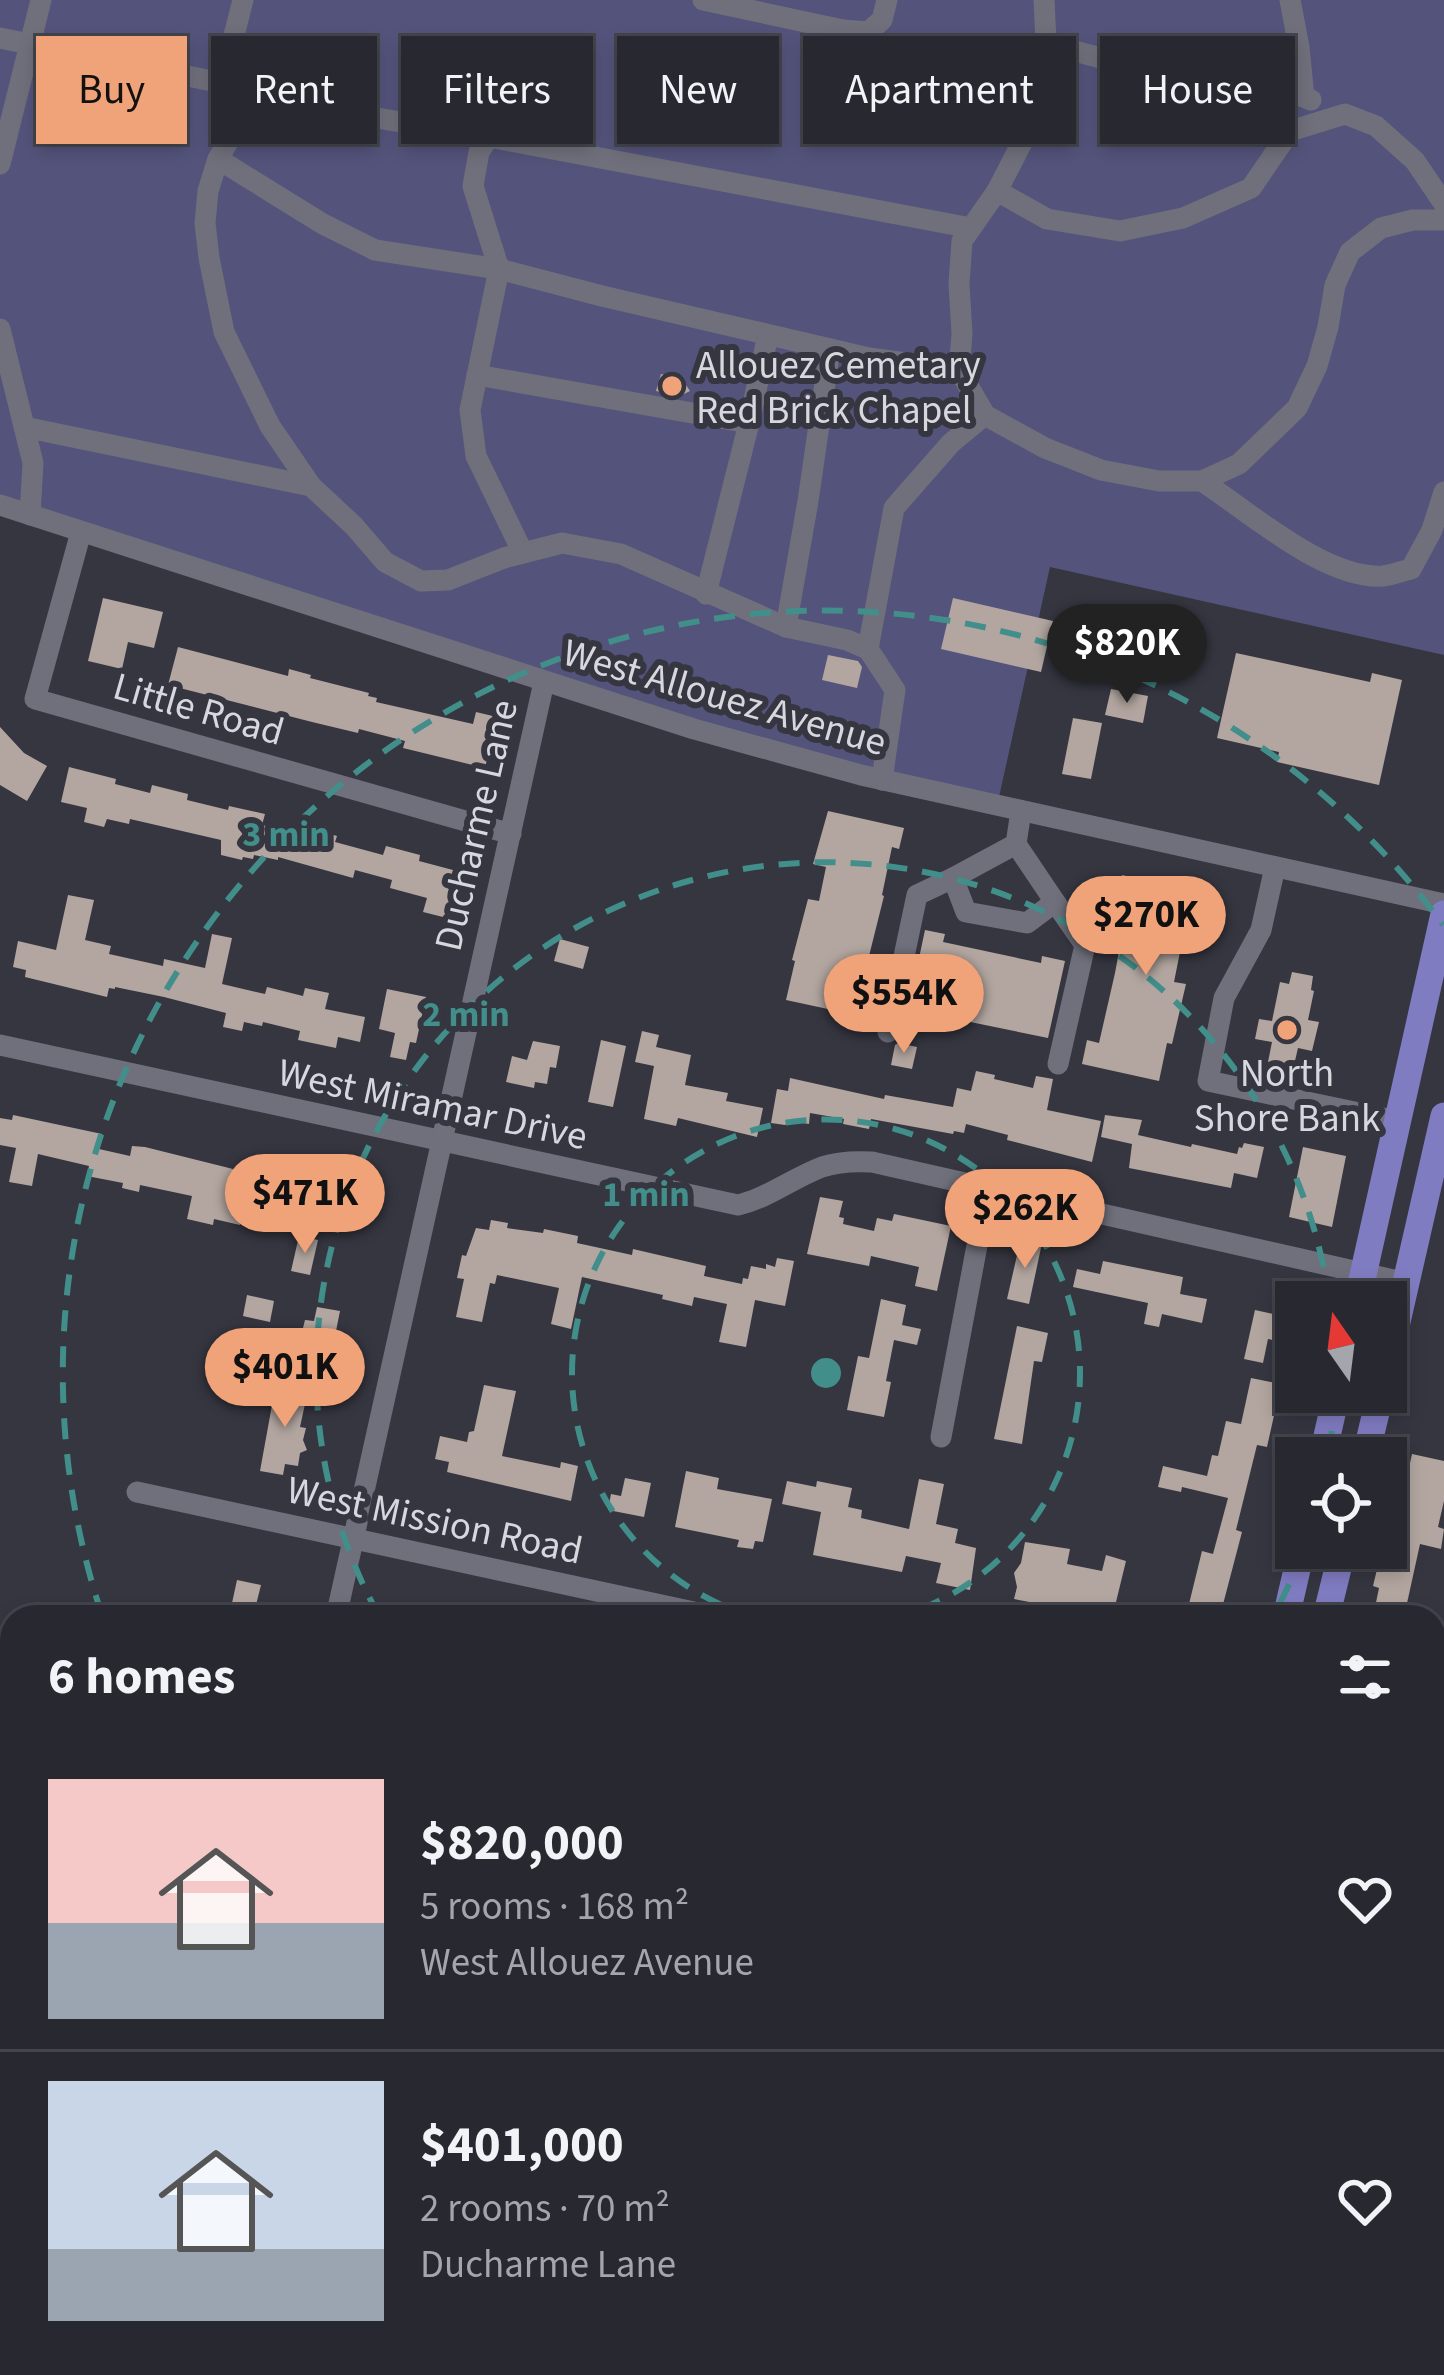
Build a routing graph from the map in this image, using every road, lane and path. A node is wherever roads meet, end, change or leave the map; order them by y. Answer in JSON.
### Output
{"nodes":[{"id":1,"x":41,"y":0,"type":"edge"},
{"id":2,"x":243,"y":0,"type":"edge"},
{"id":3,"x":704,"y":0,"type":"edge"},
{"id":4,"x":887,"y":0,"type":"edge"},
{"id":5,"x":1044,"y":0,"type":"edge"},
{"id":6,"x":736,"y":3,"type":"edge"},
{"id":7,"x":1294,"y":3,"type":"edge"},
{"id":8,"x":234,"y":36,"type":"edge"},
{"id":9,"x":1046,"y":36,"type":"edge"},
{"id":10,"x":0,"y":38,"type":"edge"},
{"id":11,"x":30,"y":45,"type":"junction"},
{"id":12,"x":1076,"y":52,"type":"edge"},
{"id":13,"x":211,"y":81,"type":"edge"},
{"id":14,"x":1304,"y":97,"type":"junction"},
{"id":15,"x":1345,"y":114,"type":"junction"},
{"id":16,"x":227,"y":144,"type":"edge"},
{"id":17,"x":484,"y":144,"type":"edge"},
{"id":18,"x":526,"y":144,"type":"edge"},
{"id":19,"x":1021,"y":144,"type":"edge"},
{"id":20,"x":218,"y":159,"type":"junction"},
{"id":21,"x":0,"y":164,"type":"edge"},
{"id":22,"x":997,"y":191,"type":"junction"},
{"id":23,"x":1444,"y":204,"type":"edge"},
{"id":24,"x":1444,"y":220,"type":"edge"},
{"id":25,"x":971,"y":228,"type":"junction"},
{"id":26,"x":499,"y":269,"type":"junction"},
{"id":27,"x":0,"y":329,"type":"edge"},
{"id":28,"x":768,"y":335,"type":"junction"},
{"id":29,"x":830,"y":349,"type":"junction"},
{"id":30,"x":959,"y":370,"type":"junction"},
{"id":31,"x":478,"y":375,"type":"junction"},
{"id":32,"x":985,"y":415,"type":"junction"},
{"id":33,"x":749,"y":423,"type":"junction"},
{"id":34,"x":24,"y":427,"type":"junction"},
{"id":35,"x":1202,"y":481,"type":"junction"},
{"id":36,"x":310,"y":486,"type":"junction"},
{"id":37,"x":1444,"y":492,"type":"edge"},
{"id":38,"x":0,"y":506,"type":"edge"},
{"id":39,"x":30,"y":515,"type":"junction"},
{"id":40,"x":81,"y":532,"type":"junction"},
{"id":41,"x":523,"y":553,"type":"junction"},
{"id":42,"x":706,"y":594,"type":"junction"},
{"id":43,"x":786,"y":627,"type":"junction"},
{"id":44,"x":868,"y":649,"type":"junction"},
{"id":45,"x":544,"y":682,"type":"junction"},
{"id":46,"x":883,"y":780,"type":"junction"},
{"id":47,"x":1021,"y":811,"type":"junction"},
{"id":48,"x":511,"y":834,"type":"junction"},
{"id":49,"x":1016,"y":844,"type":"junction"},
{"id":50,"x":1274,"y":868,"type":"junction"},
{"id":51,"x":952,"y":878,"type":"junction"},
{"id":52,"x":1055,"y":902,"type":"junction"},
{"id":53,"x":1444,"y":909,"type":"edge"},
{"id":54,"x":888,"y":1032,"type":"dead end"},
{"id":55,"x":0,"y":1045,"type":"edge"},
{"id":56,"x":1058,"y":1064,"type":"dead end"},
{"id":57,"x":1444,"y":1116,"type":"edge"},
{"id":58,"x":1396,"y":1121,"type":"junction"},
{"id":59,"x":442,"y":1142,"type":"junction"},
{"id":60,"x":988,"y":1187,"type":"junction"},
{"id":61,"x":1364,"y":1273,"type":"junction"},
{"id":62,"x":1362,"y":1281,"type":"edge"},
{"id":63,"x":1398,"y":1281,"type":"edge"},
{"id":64,"x":1407,"y":1283,"type":"edge"},
{"id":65,"x":941,"y":1438,"type":"dead end"},
{"id":66,"x":137,"y":1492,"type":"dead end"},
{"id":67,"x":353,"y":1538,"type":"junction"},
{"id":68,"x":1297,"y":1569,"type":"edge"},
{"id":69,"x":1337,"y":1569,"type":"edge"},
{"id":70,"x":339,"y":1605,"type":"edge"},
{"id":71,"x":661,"y":1605,"type":"edge"},
{"id":72,"x":1289,"y":1605,"type":"edge"},
{"id":73,"x":1329,"y":1605,"type":"edge"}],
"edges":[{"from":1,"to":11,"type":"street"},
{"from":2,"to":8,"type":"street"},
{"from":3,"to":6,"type":"street"},
{"from":4,"to":6,"type":"street"},
{"from":5,"to":9,"type":"street"},
{"from":7,"to":14,"type":"street"},
{"from":10,"to":11,"type":"street"},
{"from":11,"to":13,"type":"street"},
{"from":11,"to":21,"type":"street"},
{"from":12,"to":14,"type":"street"},
{"from":14,"to":15,"type":"street"},
{"from":15,"to":22,"type":"street"},
{"from":15,"to":23,"type":"street"},
{"from":16,"to":20,"type":"street"},
{"from":17,"to":26,"type":"street"},
{"from":18,"to":25,"type":"street"},
{"from":19,"to":22,"type":"street"},
{"from":20,"to":26,"type":"street"},
{"from":20,"to":36,"type":"street"},
{"from":22,"to":25,"type":"street"},
{"from":24,"to":35,"type":"street"},
{"from":25,"to":30,"type":"street"},
{"from":26,"to":28,"type":"street"},
{"from":26,"to":31,"type":"street"},
{"from":27,"to":34,"type":"street"},
{"from":28,"to":29,"type":"street"},
{"from":28,"to":33,"type":"street"},
{"from":29,"to":30,"type":"street"},
{"from":29,"to":43,"type":"street"},
{"from":30,"to":32,"type":"street"},
{"from":31,"to":33,"type":"street"},
{"from":31,"to":41,"type":"street"},
{"from":32,"to":35,"type":"street"},
{"from":32,"to":44,"type":"street"},
{"from":33,"to":42,"type":"street"},
{"from":34,"to":36,"type":"street"},
{"from":34,"to":39,"type":"street"},
{"from":35,"to":37,"type":"street"},
{"from":36,"to":41,"type":"street"},
{"from":38,"to":39,"type":"street","name":"West Allouez Avenue"},
{"from":39,"to":40,"type":"street","name":"West Allouez Avenue"},
{"from":40,"to":45,"type":"street","name":"West Allouez Avenue"},
{"from":40,"to":48,"type":"street","name":"Little Road"},
{"from":41,"to":42,"type":"street"},
{"from":42,"to":43,"type":"street"},
{"from":43,"to":44,"type":"street"},
{"from":44,"to":46,"type":"street"},
{"from":45,"to":46,"type":"street","name":"West Allouez Avenue"},
{"from":45,"to":48,"type":"street","name":"Ducharme Lane"},
{"from":46,"to":47,"type":"street","name":"West Allouez Avenue"},
{"from":47,"to":49,"type":"street"},
{"from":47,"to":50,"type":"street","name":"West Allouez Avenue"},
{"from":48,"to":59,"type":"street","name":"Ducharme Lane"},
{"from":49,"to":51,"type":"street"},
{"from":49,"to":52,"type":"street"},
{"from":50,"to":53,"type":"street","name":"West Allouez Avenue"},
{"from":50,"to":58,"type":"street"},
{"from":51,"to":52,"type":"street"},
{"from":51,"to":54,"type":"street"},
{"from":52,"to":56,"type":"street"},
{"from":53,"to":58,"type":"main road"},
{"from":55,"to":59,"type":"street","name":"West Miramar Drive"},
{"from":57,"to":64,"type":"main road"},
{"from":58,"to":61,"type":"main road"},
{"from":59,"to":60,"type":"street","name":"West Miramar Drive"},
{"from":59,"to":67,"type":"street","name":"Ducharme Lane"},
{"from":60,"to":61,"type":"street","name":"West Miramar Drive"},
{"from":60,"to":65,"type":"street"},
{"from":61,"to":62,"type":"main road"},
{"from":61,"to":63,"type":"street","name":"West Miramar Drive"},
{"from":66,"to":67,"type":"street","name":"West Mission Road"},
{"from":67,"to":70,"type":"street","name":"Ducharme Lane"},
{"from":67,"to":71,"type":"street","name":"West Mission Road"},
{"from":68,"to":72,"type":"main road"},
{"from":69,"to":73,"type":"main road"}]}
